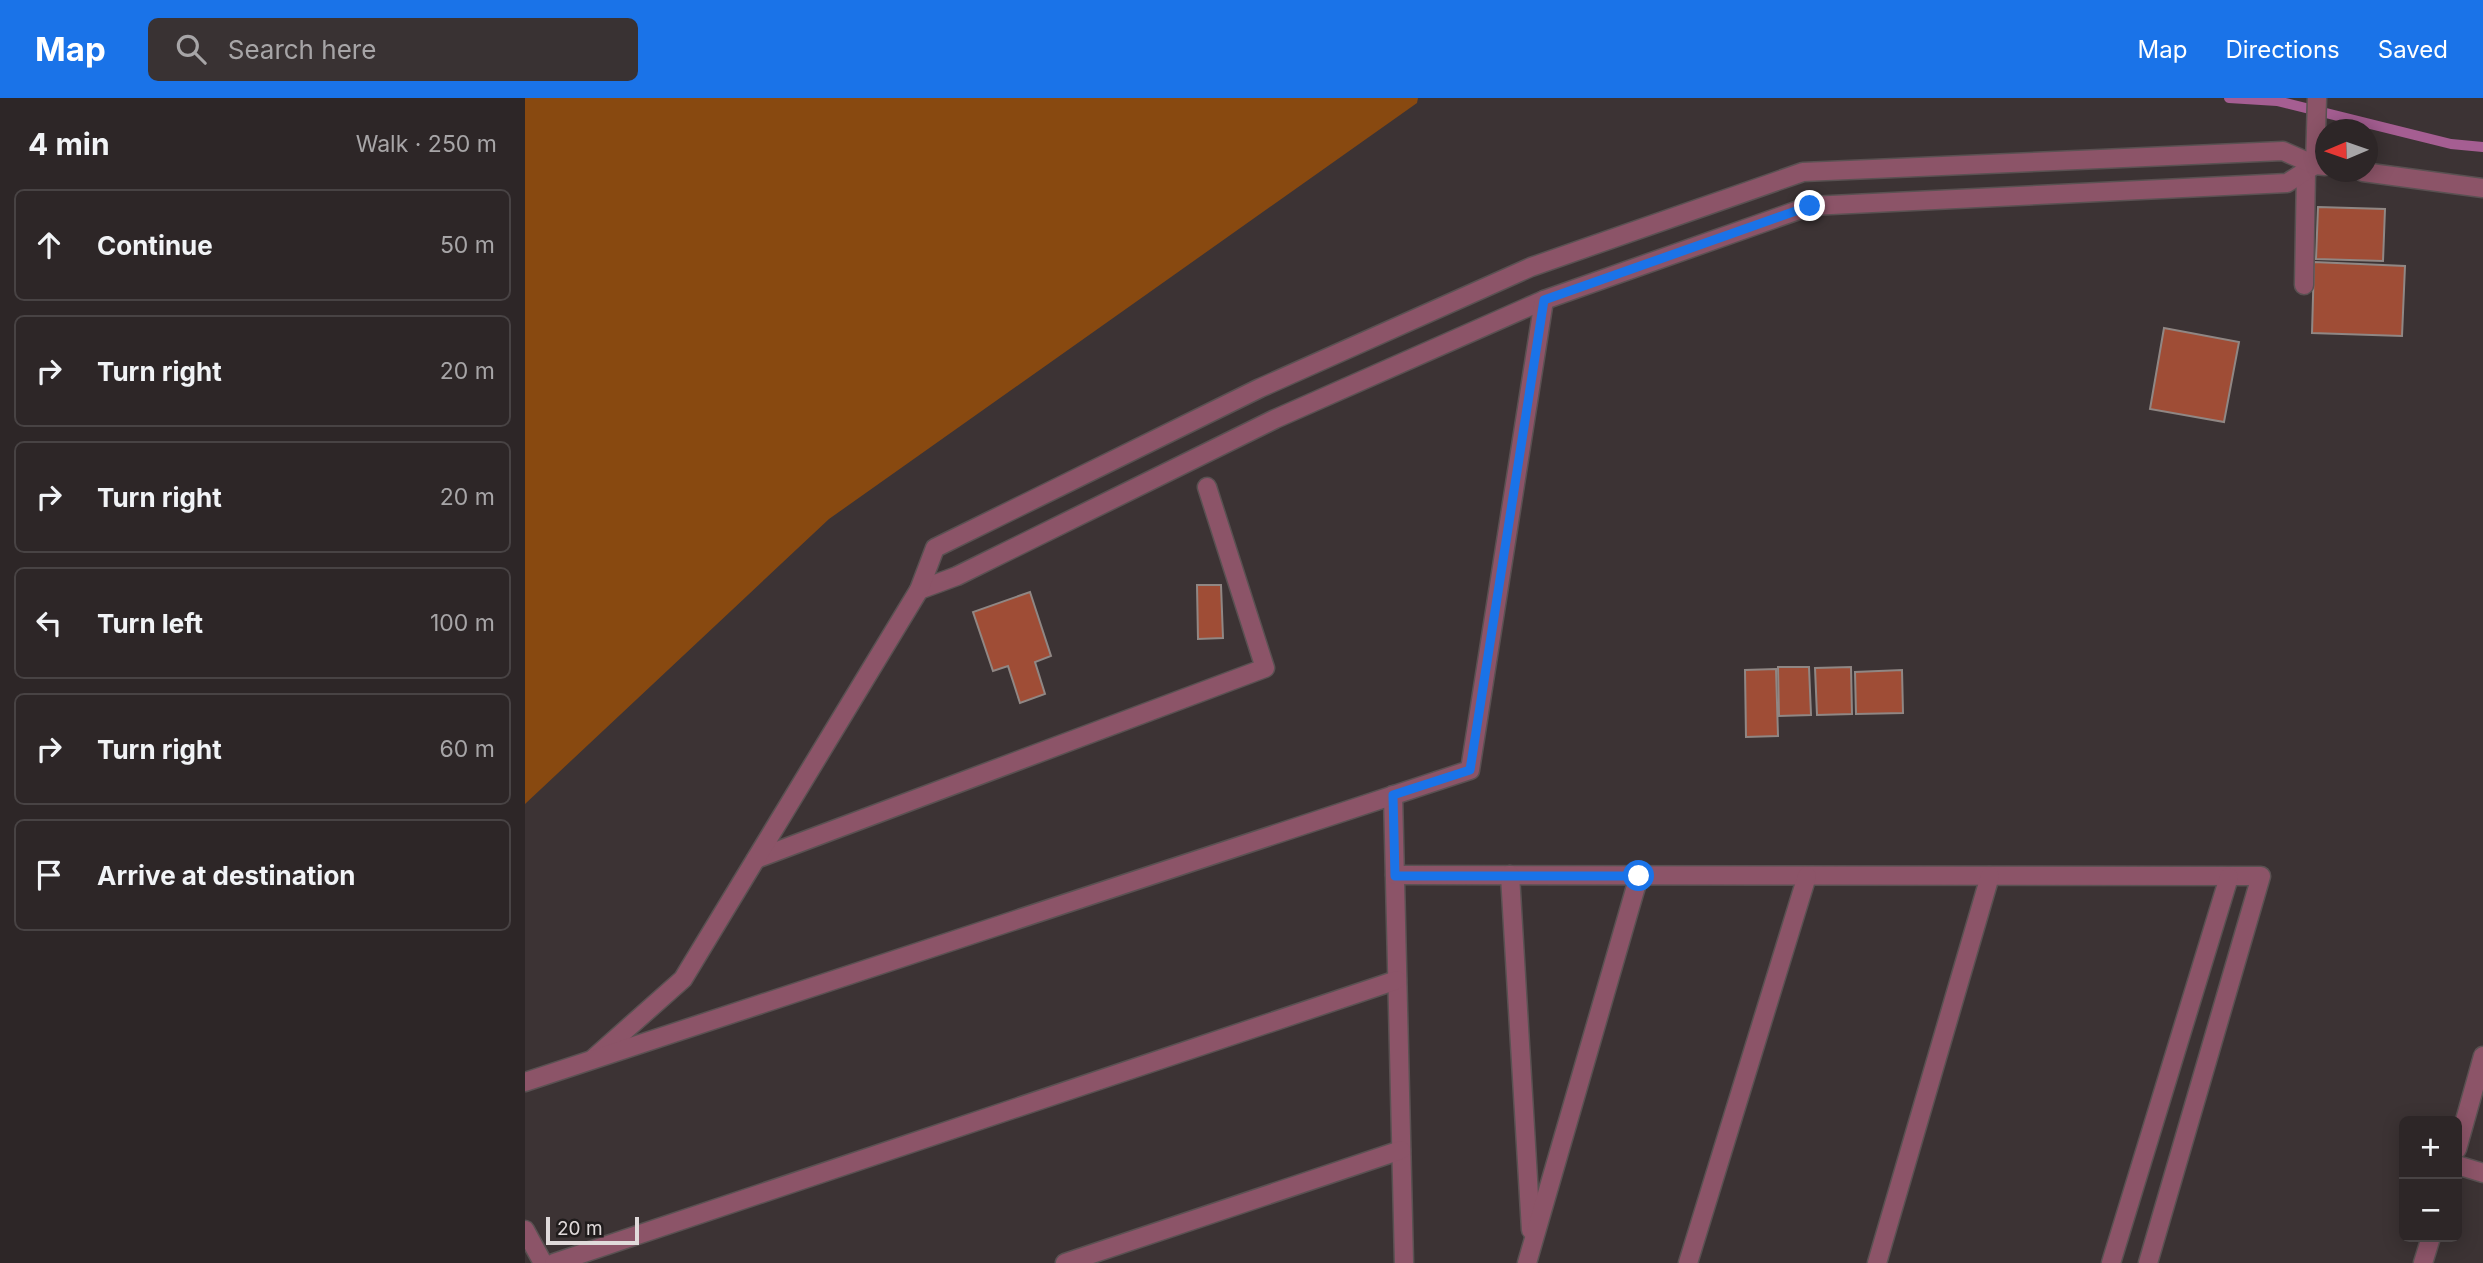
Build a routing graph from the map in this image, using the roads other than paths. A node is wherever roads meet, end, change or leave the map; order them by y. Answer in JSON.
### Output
{"nodes":[{"id":1,"x":2317,"y":98,"type":"edge"},
{"id":2,"x":2316,"y":119,"type":"edge"},
{"id":3,"x":2315,"y":164,"type":"edge"},
{"id":4,"x":2378,"y":174,"type":"edge"},
{"id":5,"x":2483,"y":188,"type":"edge"},
{"id":6,"x":2304,"y":285,"type":"dead end"},
{"id":7,"x":1544,"y":300,"type":"junction"},
{"id":8,"x":1206,"y":487,"type":"dead end"},
{"id":9,"x":919,"y":590,"type":"junction"},
{"id":10,"x":1393,"y":795,"type":"junction"},
{"id":11,"x":756,"y":859,"type":"junction"},
{"id":12,"x":1395,"y":876,"type":"junction"},
{"id":13,"x":1510,"y":876,"type":"junction"},
{"id":14,"x":1639,"y":876,"type":"junction"},
{"id":15,"x":1807,"y":876,"type":"junction"},
{"id":16,"x":1990,"y":876,"type":"junction"},
{"id":17,"x":2229,"y":877,"type":"junction"},
{"id":18,"x":1397,"y":980,"type":"junction"},
{"id":19,"x":2483,"y":1056,"type":"edge"},
{"id":20,"x":594,"y":1058,"type":"junction"},
{"id":21,"x":525,"y":1082,"type":"edge"},
{"id":22,"x":2462,"y":1131,"type":"edge"},
{"id":23,"x":1401,"y":1150,"type":"junction"},
{"id":24,"x":2462,"y":1167,"type":"edge"},
{"id":25,"x":2483,"y":1173,"type":"edge"},
{"id":26,"x":525,"y":1230,"type":"edge"},
{"id":27,"x":2429,"y":1242,"type":"edge"},
{"id":28,"x":1532,"y":1244,"type":"junction"},
{"id":29,"x":543,"y":1263,"type":"edge"},
{"id":30,"x":554,"y":1263,"type":"edge"},
{"id":31,"x":1065,"y":1263,"type":"edge"},
{"id":32,"x":1403,"y":1263,"type":"edge"},
{"id":33,"x":1527,"y":1263,"type":"edge"},
{"id":34,"x":1688,"y":1263,"type":"edge"},
{"id":35,"x":1877,"y":1263,"type":"edge"},
{"id":36,"x":2111,"y":1263,"type":"edge"},
{"id":37,"x":2148,"y":1263,"type":"edge"},
{"id":38,"x":2423,"y":1263,"type":"edge"}],
"edges":[{"from":1,"to":2,"type":"street"},
{"from":3,"to":6,"type":"street"},
{"from":3,"to":7,"type":"street"},
{"from":3,"to":9,"type":"street"},
{"from":4,"to":5,"type":"street"},
{"from":7,"to":9,"type":"street"},
{"from":7,"to":10,"type":"street"},
{"from":8,"to":11,"type":"street"},
{"from":9,"to":11,"type":"street"},
{"from":10,"to":12,"type":"street"},
{"from":10,"to":20,"type":"street"},
{"from":11,"to":20,"type":"street"},
{"from":12,"to":13,"type":"street"},
{"from":12,"to":18,"type":"street"},
{"from":13,"to":14,"type":"street"},
{"from":13,"to":28,"type":"street"},
{"from":14,"to":15,"type":"street"},
{"from":14,"to":28,"type":"street"},
{"from":15,"to":16,"type":"street"},
{"from":15,"to":34,"type":"street"},
{"from":16,"to":17,"type":"street"},
{"from":16,"to":35,"type":"street"},
{"from":17,"to":36,"type":"street"},
{"from":17,"to":37,"type":"street"},
{"from":18,"to":23,"type":"street"},
{"from":18,"to":30,"type":"street"},
{"from":19,"to":22,"type":"street"},
{"from":20,"to":21,"type":"street"},
{"from":23,"to":31,"type":"street"},
{"from":23,"to":32,"type":"street"},
{"from":24,"to":25,"type":"street"},
{"from":26,"to":29,"type":"street"},
{"from":27,"to":38,"type":"street"},
{"from":28,"to":33,"type":"street"}]}
